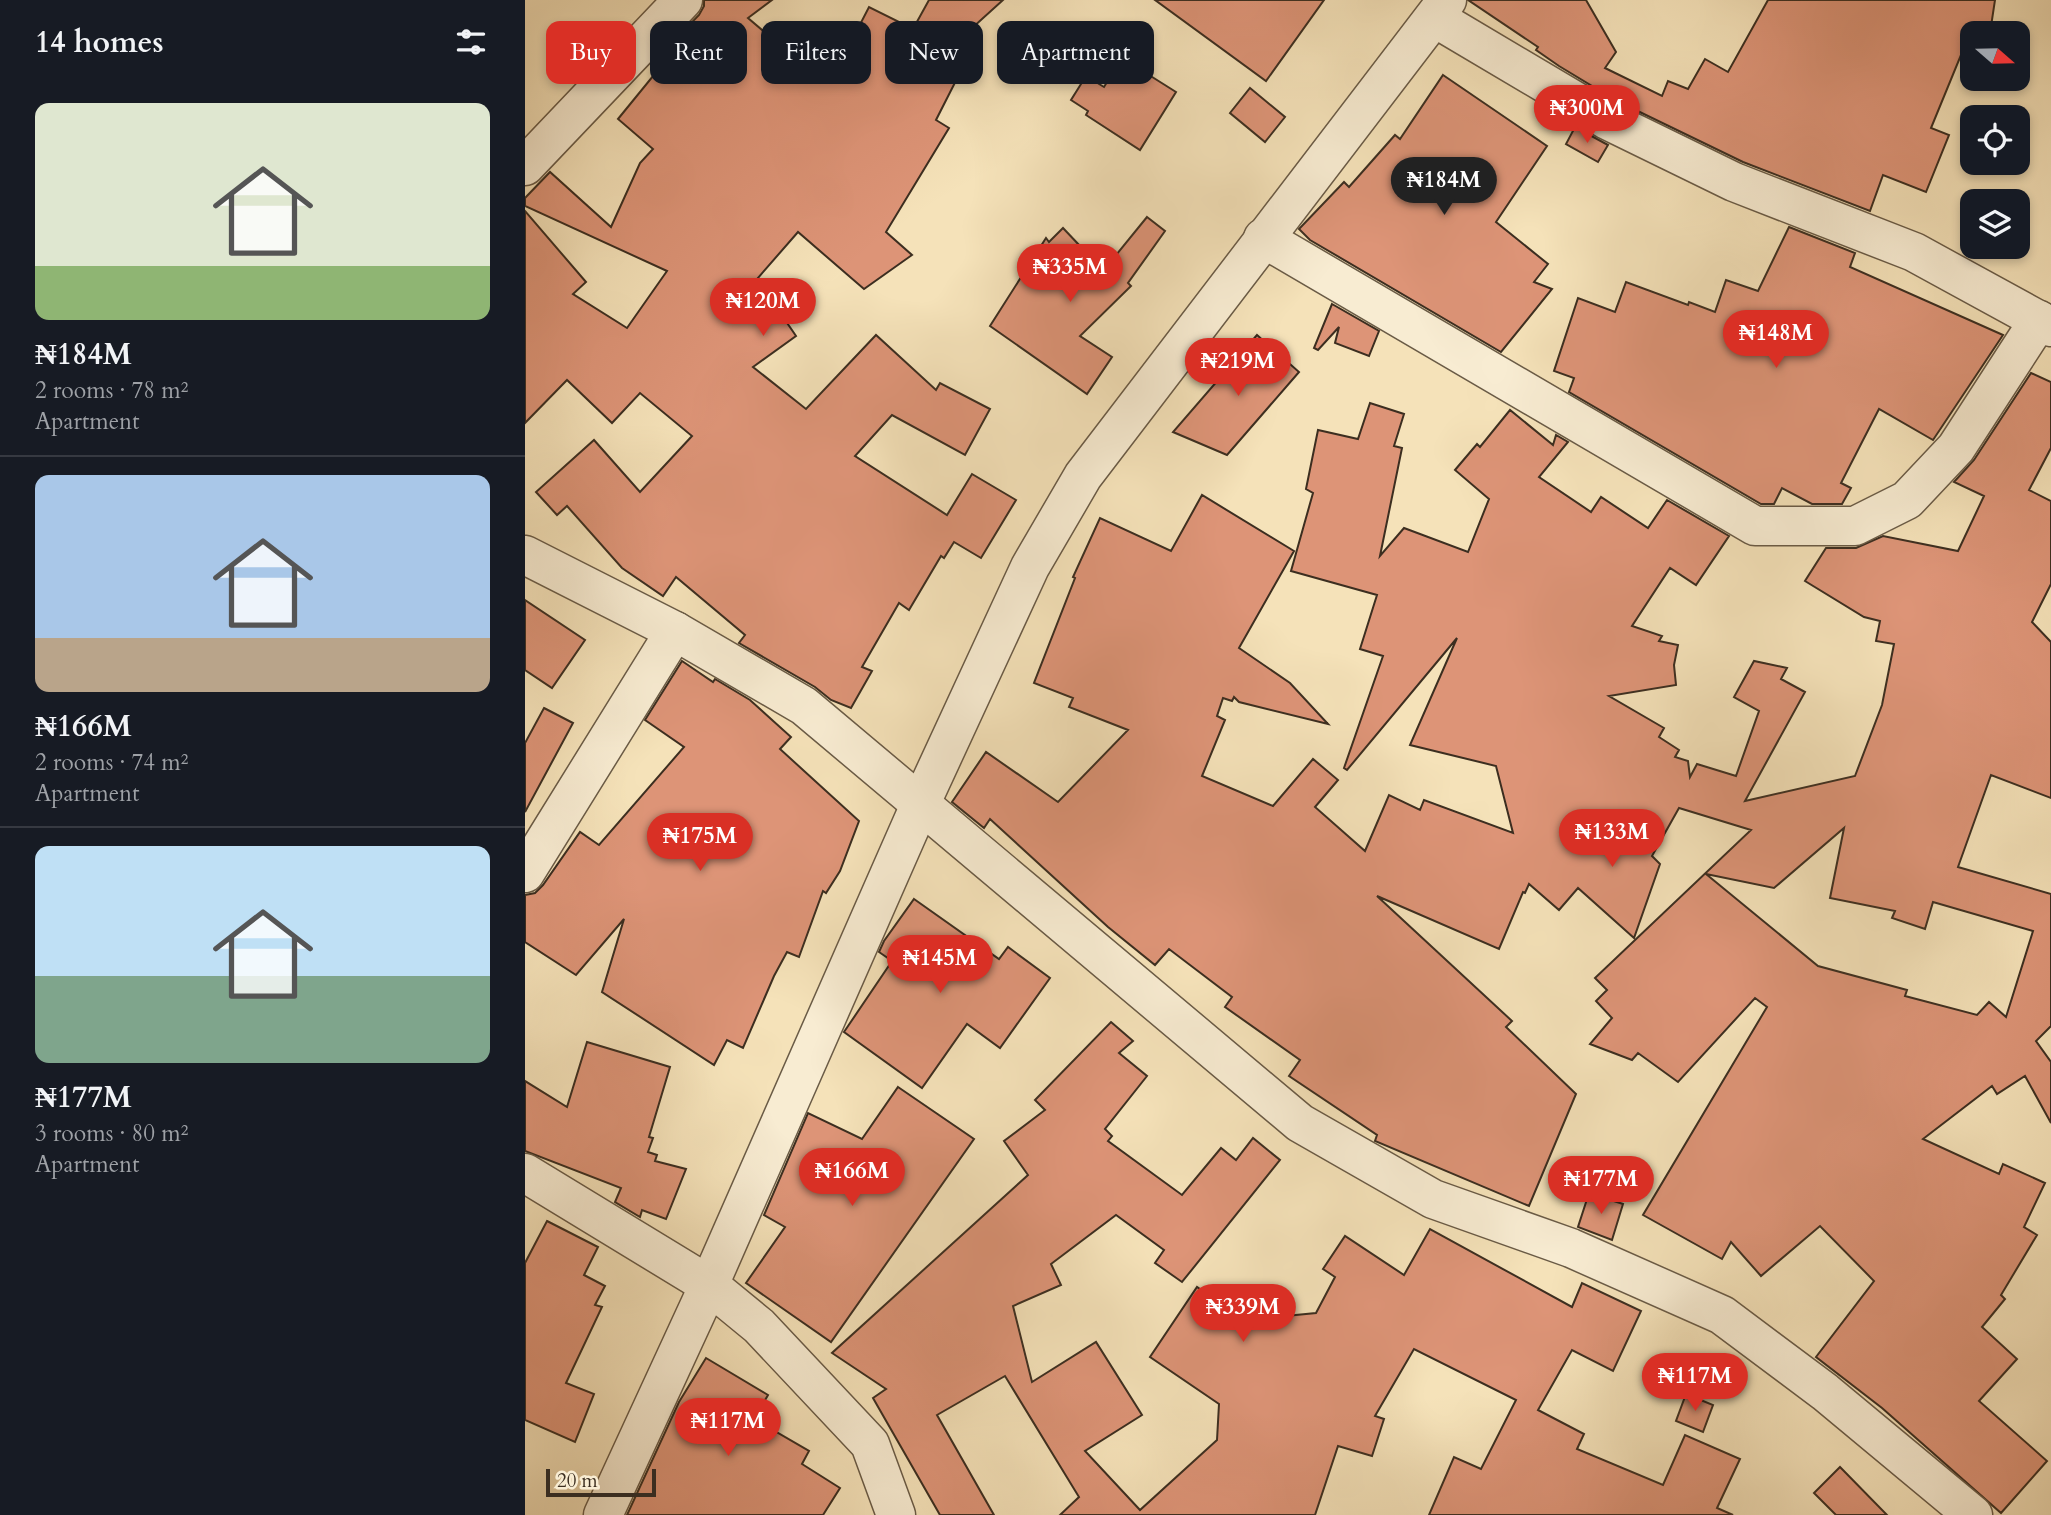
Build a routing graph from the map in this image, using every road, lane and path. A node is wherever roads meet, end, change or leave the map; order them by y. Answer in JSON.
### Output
{"nodes":[{"id":1,"x":683,"y":0,"type":"edge"},
{"id":2,"x":1441,"y":9,"type":"edge"},
{"id":3,"x":525,"y":166,"type":"edge"},
{"id":4,"x":1263,"y":238,"type":"junction"},
{"id":5,"x":2045,"y":324,"type":"edge"},
{"id":6,"x":525,"y":555,"type":"edge"},
{"id":7,"x":675,"y":631,"type":"junction"},
{"id":8,"x":920,"y":805,"type":"junction"},
{"id":9,"x":525,"y":873,"type":"edge"},
{"id":10,"x":525,"y":1173,"type":"edge"},
{"id":11,"x":709,"y":1284,"type":"junction"},
{"id":12,"x":603,"y":1515,"type":"edge"},
{"id":13,"x":896,"y":1515,"type":"edge"},
{"id":14,"x":1973,"y":1515,"type":"edge"}],
"edges":[{"from":1,"to":3,"type":"street"},
{"from":2,"to":4,"type":"street"},
{"from":2,"to":5,"type":"street"},
{"from":4,"to":5,"type":"street"},
{"from":4,"to":8,"type":"street"},
{"from":6,"to":7,"type":"street"},
{"from":7,"to":8,"type":"street"},
{"from":7,"to":9,"type":"street"},
{"from":8,"to":11,"type":"street"},
{"from":8,"to":14,"type":"street"},
{"from":10,"to":11,"type":"street"},
{"from":11,"to":12,"type":"street"},
{"from":11,"to":13,"type":"street"}]}
